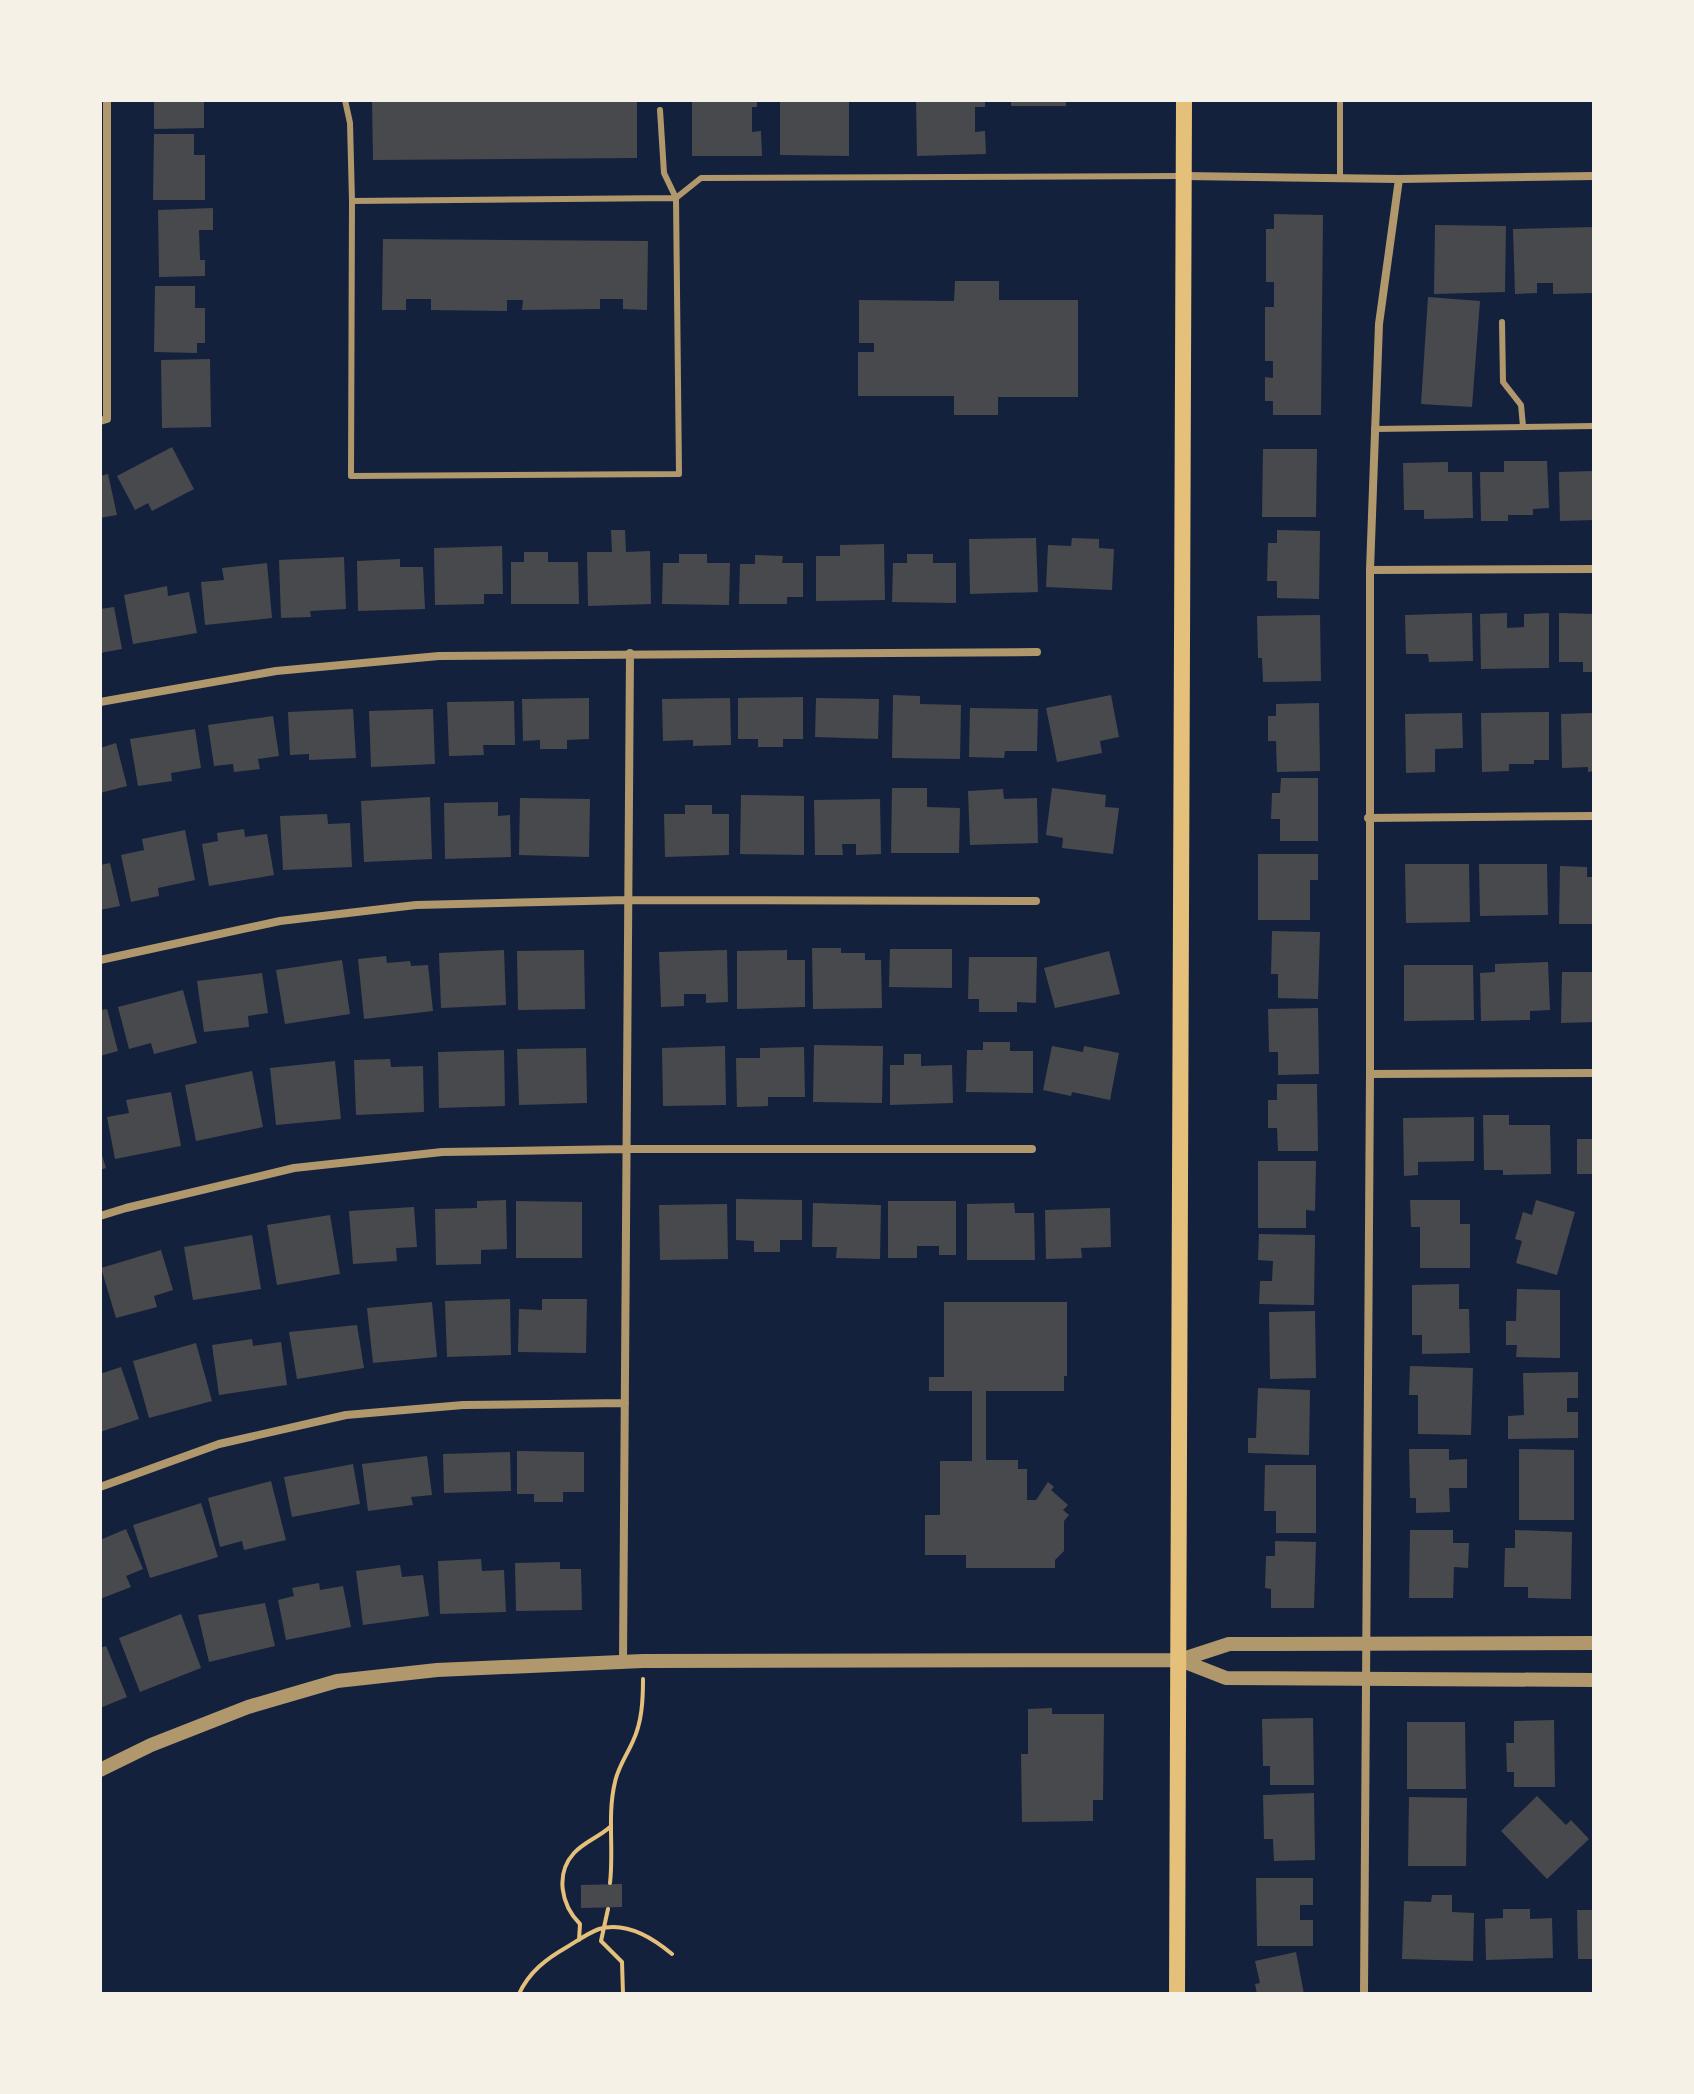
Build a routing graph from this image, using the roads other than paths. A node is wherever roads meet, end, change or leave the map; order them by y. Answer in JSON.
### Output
{"nodes":[{"id":1,"x":107,"y":100,"type":"edge"},
{"id":2,"x":345,"y":100,"type":"edge"},
{"id":3,"x":1184,"y":100,"type":"edge"},
{"id":4,"x":1340,"y":100,"type":"edge"},
{"id":5,"x":660,"y":110,"type":"dead end"},
{"id":6,"x":1183,"y":176,"type":"junction"},
{"id":7,"x":1594,"y":176,"type":"edge"},
{"id":8,"x":1340,"y":178,"type":"junction"},
{"id":9,"x":1399,"y":179,"type":"junction"},
{"id":10,"x":676,"y":198,"type":"junction"},
{"id":11,"x":352,"y":201,"type":"junction"},
{"id":12,"x":1502,"y":322,"type":"dead end"},
{"id":13,"x":104,"y":420,"type":"edge"},
{"id":14,"x":1523,"y":426,"type":"junction"},
{"id":15,"x":1594,"y":426,"type":"edge"},
{"id":16,"x":1374,"y":429,"type":"junction"},
{"id":17,"x":1594,"y":569,"type":"edge"},
{"id":18,"x":1370,"y":570,"type":"junction"},
{"id":19,"x":1037,"y":652,"type":"dead end"},
{"id":20,"x":630,"y":653,"type":"junction"},
{"id":21,"x":100,"y":702,"type":"edge"},
{"id":22,"x":1594,"y":816,"type":"edge"},
{"id":23,"x":1368,"y":818,"type":"junction"},
{"id":24,"x":628,"y":900,"type":"junction"},
{"id":25,"x":1036,"y":901,"type":"dead end"},
{"id":26,"x":100,"y":960,"type":"edge"},
{"id":27,"x":1594,"y":1073,"type":"edge"},
{"id":28,"x":1370,"y":1074,"type":"junction"},
{"id":29,"x":626,"y":1149,"type":"junction"},
{"id":30,"x":1032,"y":1149,"type":"dead end"},
{"id":31,"x":100,"y":1216,"type":"edge"},
{"id":32,"x":625,"y":1403,"type":"junction"},
{"id":33,"x":100,"y":1487,"type":"edge"},
{"id":34,"x":1594,"y":1643,"type":"edge"},
{"id":35,"x":1364,"y":1644,"type":"junction"},
{"id":36,"x":1180,"y":1660,"type":"junction"},
{"id":37,"x":623,"y":1661,"type":"junction"},
{"id":38,"x":1364,"y":1679,"type":"junction"},
{"id":39,"x":1594,"y":1680,"type":"edge"},
{"id":40,"x":100,"y":1770,"type":"edge"},
{"id":41,"x":1177,"y":1994,"type":"edge"},
{"id":42,"x":1364,"y":1994,"type":"edge"}],
"edges":[{"from":1,"to":13,"type":"street"},
{"from":2,"to":11,"type":"lane"},
{"from":3,"to":6,"type":"main road"},
{"from":4,"to":8,"type":"lane"},
{"from":5,"to":10,"type":"lane"},
{"from":6,"to":8,"type":"street"},
{"from":6,"to":10,"type":"lane"},
{"from":6,"to":36,"type":"main road"},
{"from":7,"to":9,"type":"street"},
{"from":8,"to":9,"type":"street"},
{"from":9,"to":16,"type":"street"},
{"from":10,"to":11,"type":"lane"},
{"from":10,"to":11,"type":"lane"},
{"from":12,"to":14,"type":"lane"},
{"from":14,"to":15,"type":"lane"},
{"from":14,"to":16,"type":"lane"},
{"from":16,"to":18,"type":"street"},
{"from":17,"to":18,"type":"street"},
{"from":18,"to":23,"type":"street"},
{"from":19,"to":20,"type":"street"},
{"from":20,"to":21,"type":"street"},
{"from":20,"to":24,"type":"street"},
{"from":22,"to":23,"type":"street"},
{"from":23,"to":28,"type":"street"},
{"from":24,"to":25,"type":"street"},
{"from":24,"to":26,"type":"street"},
{"from":24,"to":29,"type":"street"},
{"from":27,"to":28,"type":"street"},
{"from":28,"to":35,"type":"street"},
{"from":29,"to":30,"type":"street"},
{"from":29,"to":31,"type":"street"},
{"from":29,"to":32,"type":"street"},
{"from":32,"to":33,"type":"street"},
{"from":32,"to":37,"type":"street"},
{"from":34,"to":35,"type":"street"},
{"from":35,"to":36,"type":"street"},
{"from":35,"to":38,"type":"street"},
{"from":36,"to":37,"type":"street"},
{"from":36,"to":38,"type":"street"},
{"from":36,"to":41,"type":"main road"},
{"from":37,"to":40,"type":"street"},
{"from":38,"to":39,"type":"street"},
{"from":38,"to":42,"type":"street"}]}
